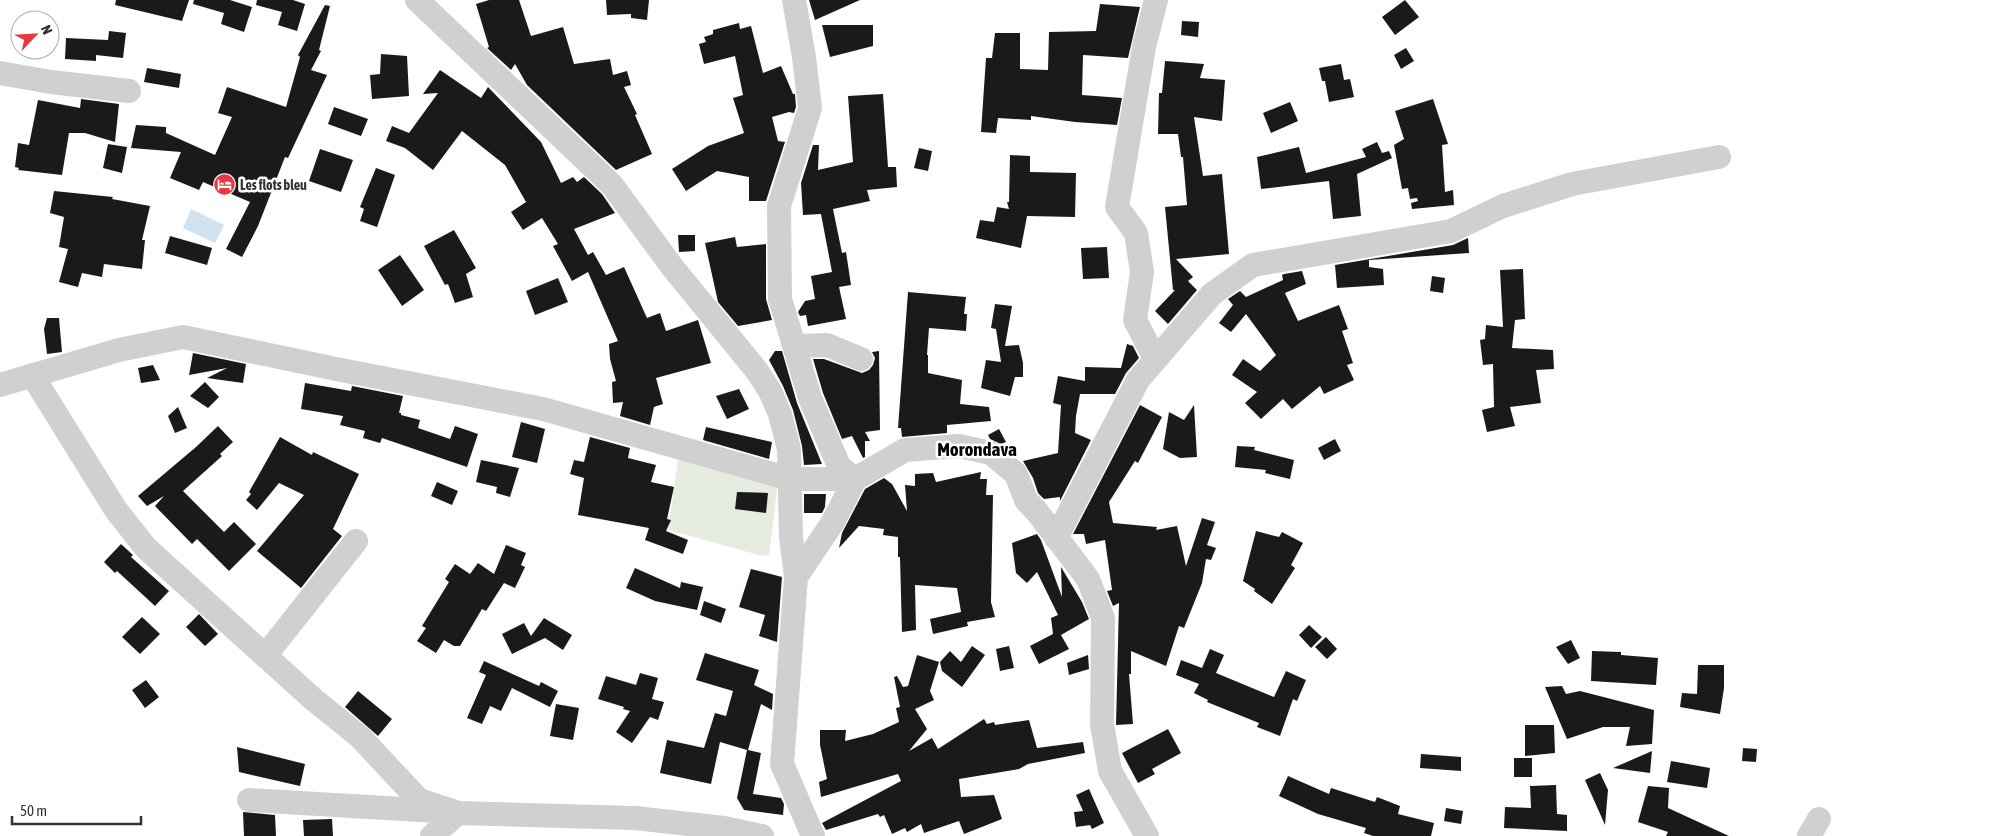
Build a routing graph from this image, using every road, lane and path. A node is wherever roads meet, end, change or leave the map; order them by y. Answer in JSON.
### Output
{"nodes":[{"id":1,"x":417,"y":0,"type":"edge"},
{"id":2,"x":794,"y":0,"type":"edge"},
{"id":3,"x":1156,"y":0,"type":"edge"},
{"id":4,"x":0,"y":73,"type":"edge"},
{"id":5,"x":129,"y":91,"type":"dead end"},
{"id":6,"x":1719,"y":157,"type":"dead end"},
{"id":7,"x":795,"y":346,"type":"junction"},
{"id":8,"x":861,"y":360,"type":"dead end"},
{"id":9,"x":1155,"y":360,"type":"junction"},
{"id":10,"x":32,"y":376,"type":"junction"},
{"id":11,"x":0,"y":385,"type":"edge"},
{"id":12,"x":790,"y":479,"type":"junction"},
{"id":13,"x":855,"y":479,"type":"junction"},
{"id":14,"x":1056,"y":538,"type":"junction"},
{"id":15,"x":356,"y":540,"type":"dead end"},
{"id":16,"x":796,"y":577,"type":"junction"},
{"id":17,"x":265,"y":656,"type":"junction"},
{"id":18,"x":249,"y":800,"type":"dead end"},
{"id":19,"x":458,"y":813,"type":"junction"},
{"id":20,"x":432,"y":836,"type":"edge"},
{"id":21,"x":762,"y":836,"type":"edge"},
{"id":22,"x":812,"y":836,"type":"edge"},
{"id":23,"x":1147,"y":836,"type":"edge"}],
"edges":[{"from":1,"to":12,"type":"street"},
{"from":2,"to":7,"type":"street"},
{"from":3,"to":9,"type":"street"},
{"from":4,"to":5,"type":"street"},
{"from":6,"to":9,"type":"street"},
{"from":7,"to":8,"type":"street"},
{"from":7,"to":13,"type":"street"},
{"from":9,"to":14,"type":"street"},
{"from":10,"to":11,"type":"street"},
{"from":10,"to":12,"type":"street"},
{"from":10,"to":17,"type":"street"},
{"from":12,"to":13,"type":"street"},
{"from":12,"to":16,"type":"street"},
{"from":13,"to":14,"type":"street"},
{"from":13,"to":16,"type":"street"},
{"from":14,"to":23,"type":"street"},
{"from":15,"to":17,"type":"street"},
{"from":16,"to":22,"type":"street"},
{"from":17,"to":19,"type":"street"},
{"from":18,"to":19,"type":"street"},
{"from":19,"to":20,"type":"street"},
{"from":19,"to":21,"type":"street"}]}
